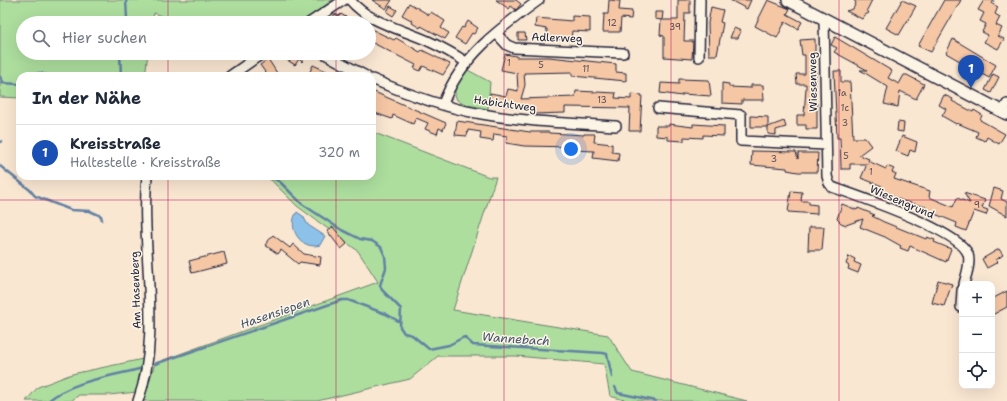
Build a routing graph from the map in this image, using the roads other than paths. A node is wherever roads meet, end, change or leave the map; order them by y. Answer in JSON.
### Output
{"nodes":[{"id":1,"x":344,"y":0,"type":"edge"},
{"id":2,"x":350,"y":0,"type":"edge"},
{"id":3,"x":700,"y":0,"type":"edge"},
{"id":4,"x":788,"y":0,"type":"edge"},
{"id":5,"x":537,"y":1,"type":"edge"},
{"id":6,"x":320,"y":16,"type":"edge"},
{"id":7,"x":370,"y":16,"type":"edge"},
{"id":8,"x":824,"y":18,"type":"junction"},
{"id":9,"x":376,"y":19,"type":"edge"},
{"id":10,"x":496,"y":33,"type":"junction"},
{"id":11,"x":623,"y":53,"type":"dead end"},
{"id":12,"x":699,"y":57,"type":"dead end"},
{"id":13,"x":253,"y":60,"type":"edge"},
{"id":14,"x":336,"y":60,"type":"edge"},
{"id":15,"x":466,"y":62,"type":"junction"},
{"id":16,"x":236,"y":72,"type":"edge"},
{"id":17,"x":359,"y":72,"type":"edge"},
{"id":18,"x":376,"y":81,"type":"edge"},
{"id":19,"x":443,"y":104,"type":"junction"},
{"id":20,"x":658,"y":108,"type":"dead end"},
{"id":21,"x":1005,"y":110,"type":"edge"},
{"id":22,"x":616,"y":126,"type":"dead end"},
{"id":23,"x":826,"y":145,"type":"junction"},
{"id":24,"x":147,"y":180,"type":"edge"},
{"id":25,"x":965,"y":281,"type":"edge"},
{"id":26,"x":138,"y":401,"type":"edge"}],
"edges":[{"from":1,"to":6,"type":"street"},
{"from":2,"to":7,"type":"street"},
{"from":3,"to":12,"type":"street"},
{"from":4,"to":8,"type":"main road"},
{"from":5,"to":10,"type":"street"},
{"from":8,"to":21,"type":"main road"},
{"from":8,"to":23,"type":"street","name":"Wiesenweg"},
{"from":9,"to":15,"type":"street"},
{"from":10,"to":11,"type":"street","name":"Adlerweg"},
{"from":10,"to":15,"type":"street"},
{"from":13,"to":16,"type":"street"},
{"from":14,"to":17,"type":"street"},
{"from":15,"to":19,"type":"street"},
{"from":18,"to":19,"type":"street","name":"Habichtweg"},
{"from":19,"to":22,"type":"street","name":"Habichtweg"},
{"from":20,"to":23,"type":"street"},
{"from":23,"to":25,"type":"street","name":"Wiesengrund"},
{"from":24,"to":26,"type":"street","name":"Am Hasenberg"}]}
